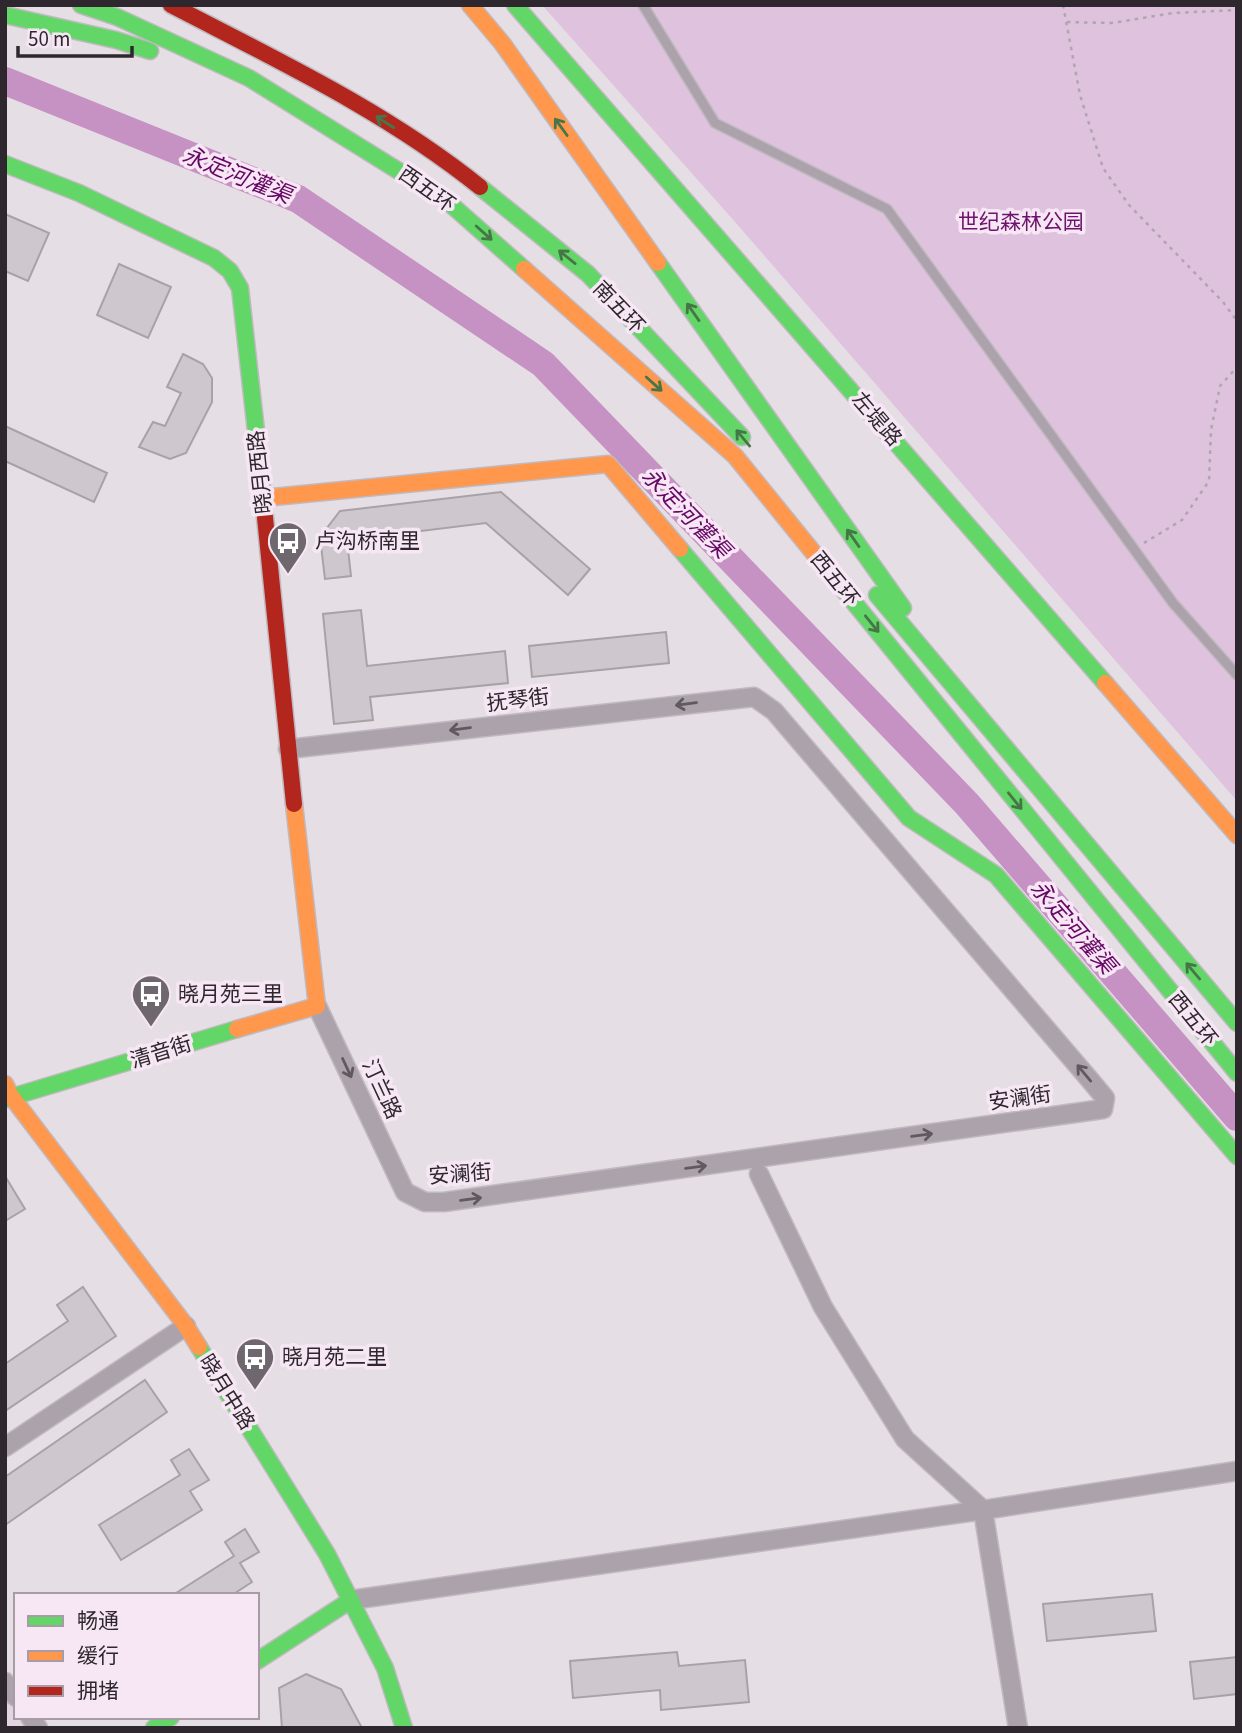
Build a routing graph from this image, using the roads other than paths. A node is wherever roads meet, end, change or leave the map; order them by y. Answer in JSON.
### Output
{"nodes":[{"id":1,"x":81,"y":5,"type":"edge"},
{"id":2,"x":171,"y":5,"type":"edge"},
{"id":3,"x":470,"y":5,"type":"edge"},
{"id":4,"x":515,"y":5,"type":"edge"},
{"id":5,"x":643,"y":5,"type":"edge"},
{"id":6,"x":5,"y":15,"type":"edge"},
{"id":7,"x":369,"y":150,"type":"junction"},
{"id":8,"x":5,"y":164,"type":"edge"},
{"id":9,"x":749,"y":445,"type":"dead end"},
{"id":10,"x":263,"y":498,"type":"junction"},
{"id":11,"x":863,"y":579,"type":"dead end"},
{"id":12,"x":1237,"y":675,"type":"edge"},
{"id":13,"x":754,"y":697,"type":"joint"},
{"id":14,"x":978,"y":713,"type":"junction"},
{"id":15,"x":288,"y":749,"type":"junction"},
{"id":16,"x":1237,"y":835,"type":"edge"},
{"id":17,"x":317,"y":1006,"type":"junction"},
{"id":18,"x":1237,"y":1023,"type":"edge"},
{"id":19,"x":1237,"y":1073,"type":"edge"},
{"id":20,"x":7,"y":1093,"type":"edge"},
{"id":21,"x":1237,"y":1156,"type":"edge"},
{"id":22,"x":759,"y":1174,"type":"dead end"},
{"id":23,"x":405,"y":1192,"type":"joint"},
{"id":24,"x":186,"y":1326,"type":"junction"},
{"id":25,"x":5,"y":1447,"type":"edge"},
{"id":26,"x":1237,"y":1471,"type":"edge"},
{"id":27,"x":982,"y":1510,"type":"junction"},
{"id":28,"x":351,"y":1600,"type":"junction"},
{"id":29,"x":259,"y":1660,"type":"edge"},
{"id":30,"x":404,"y":1728,"type":"edge"},
{"id":31,"x":1018,"y":1728,"type":"edge"}],
"edges":[{"from":1,"to":7,"type":"main road"},
{"from":9,"to":2,"type":"main road","name":"南五环","one_way":true},
{"from":14,"to":3,"type":"main road","one_way":true},
{"from":4,"to":16,"type":"main road","name":"左堤路"},
{"from":5,"to":12,"type":"lane"},
{"from":6,"to":7,"type":"main road"},
{"from":7,"to":19,"type":"main road","name":"西五环","one_way":true},
{"from":8,"to":10,"type":"main road","name":"晓月西路"},
{"from":10,"to":15,"type":"main road","name":"晓月西路"},
{"from":10,"to":21,"type":"main road"},
{"from":11,"to":14,"type":"main road"},
{"from":13,"to":15,"type":"street","name":"抚琴街","one_way":true},
{"from":23,"to":13,"type":"street","name":"安澜街","one_way":true},
{"from":18,"to":14,"type":"main road","name":"西五环","one_way":true},
{"from":15,"to":17,"type":"main road","name":"晓月西路"},
{"from":17,"to":20,"type":"main road","name":"清音街"},
{"from":17,"to":23,"type":"street","name":"汀兰路","one_way":true},
{"from":20,"to":24,"type":"main road","name":"晓月中路"},
{"from":22,"to":27,"type":"street"},
{"from":24,"to":25,"type":"street"},
{"from":24,"to":28,"type":"main road","name":"晓月中路"},
{"from":26,"to":27,"type":"street"},
{"from":27,"to":28,"type":"street"},
{"from":27,"to":31,"type":"street"},
{"from":28,"to":29,"type":"main road"},
{"from":28,"to":30,"type":"main road","name":"晓月中路"}]}
